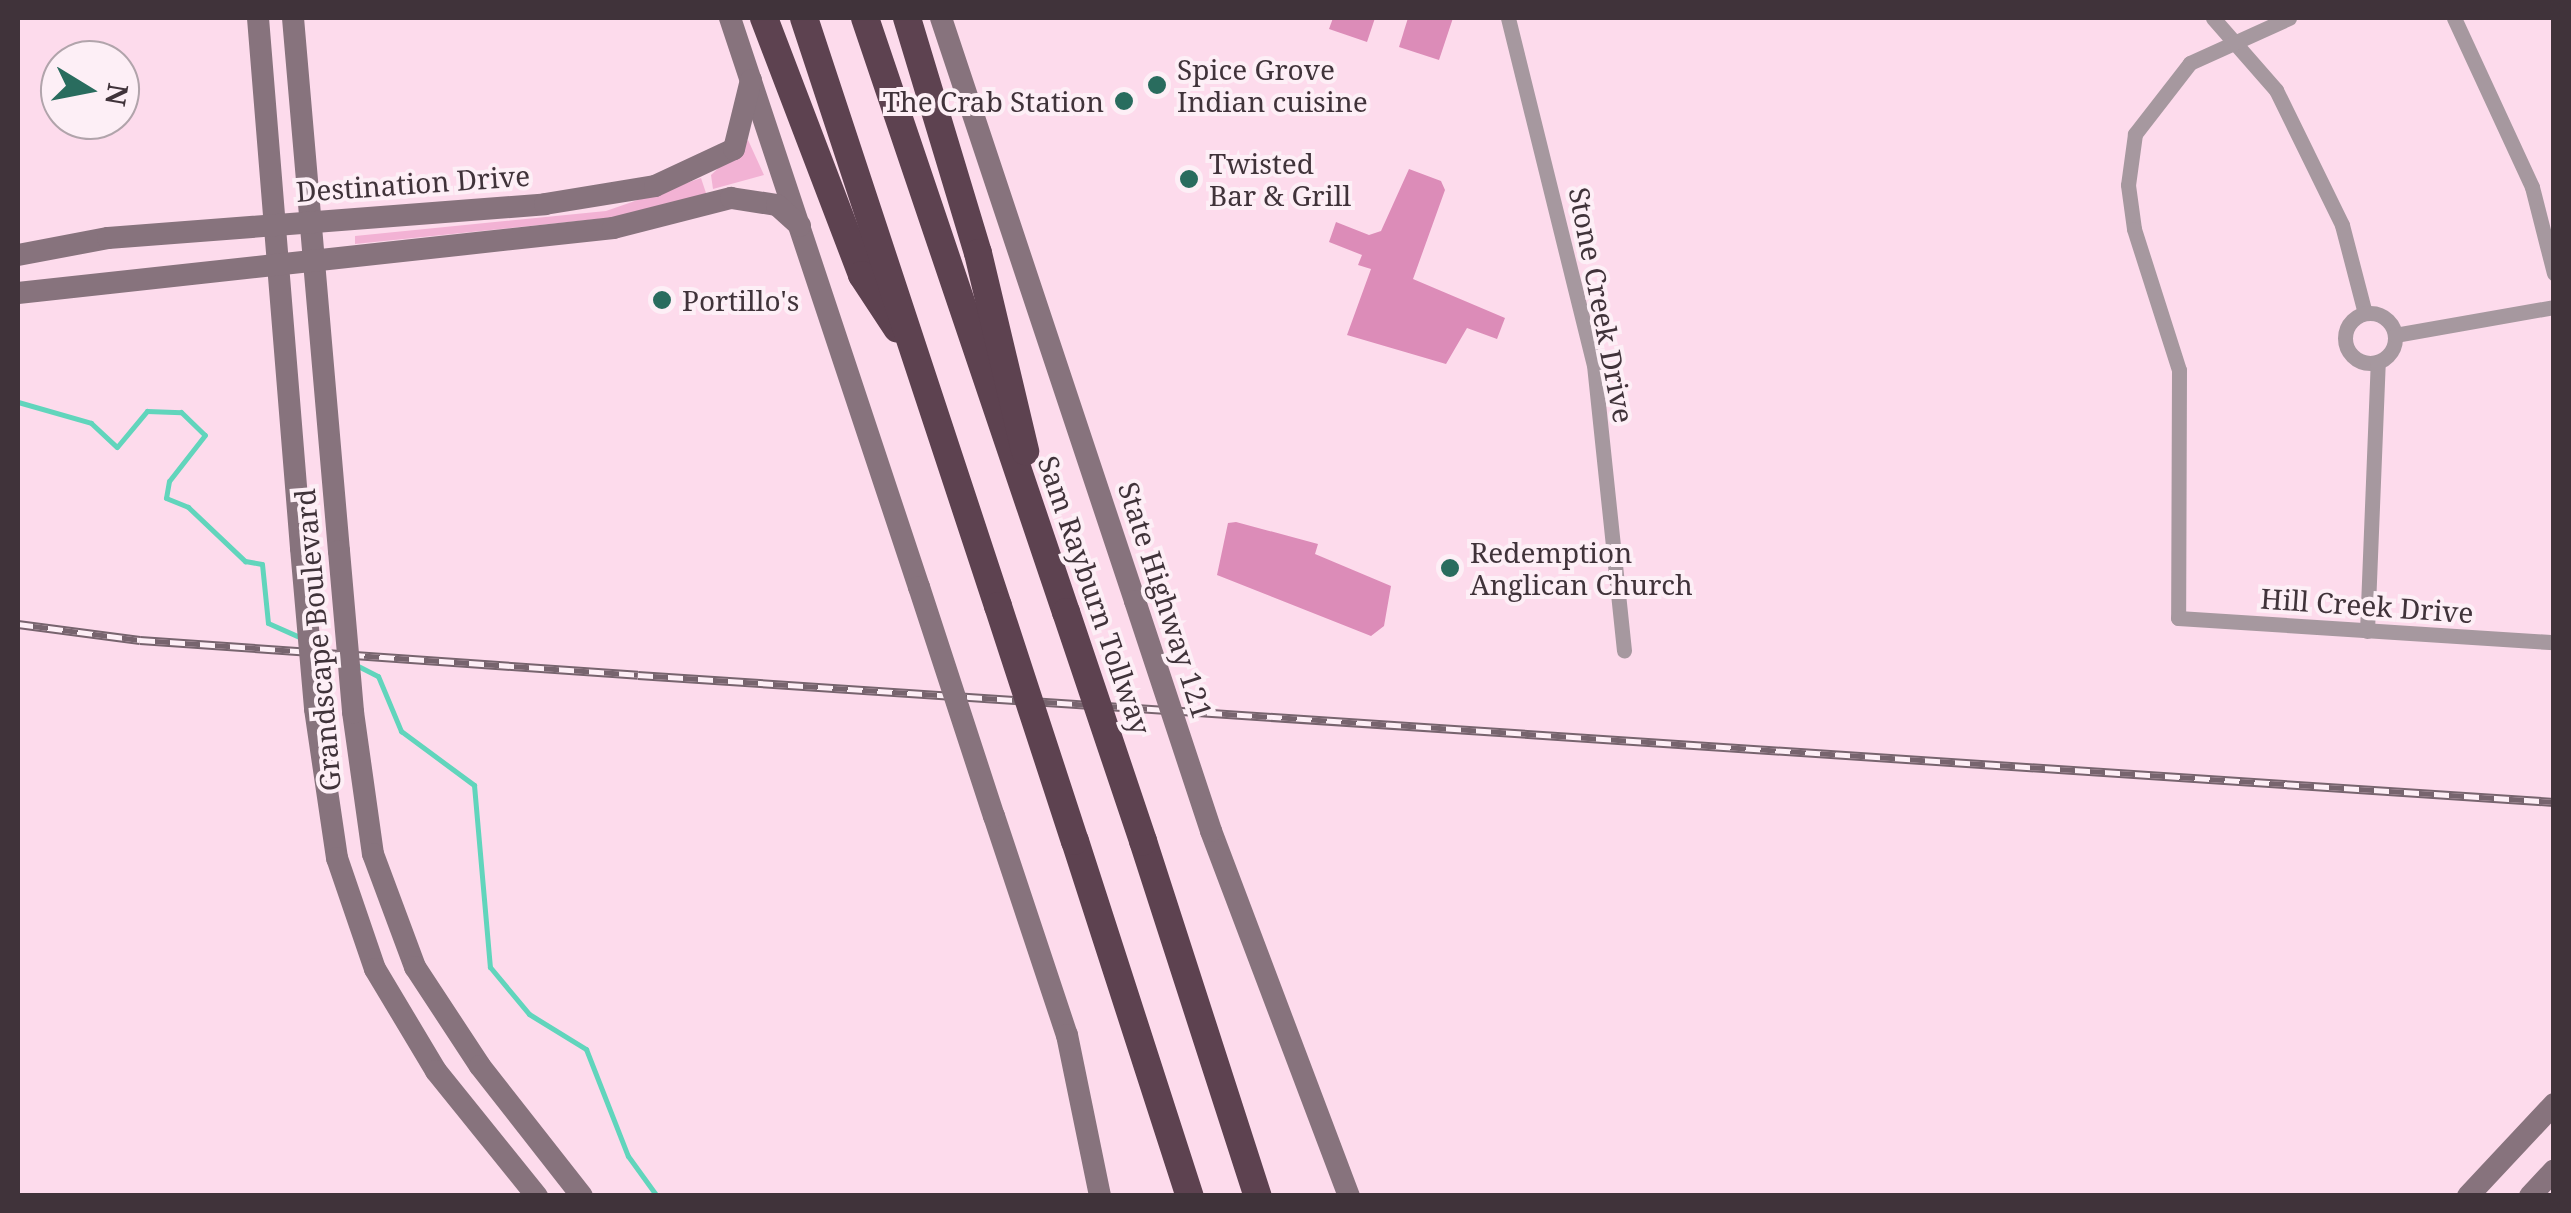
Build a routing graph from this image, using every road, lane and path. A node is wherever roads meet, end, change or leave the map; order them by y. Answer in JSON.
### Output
{"nodes":[{"id":1,"x":258,"y":18,"type":"edge"},
{"id":2,"x":293,"y":18,"type":"edge"},
{"id":3,"x":730,"y":18,"type":"edge"},
{"id":4,"x":764,"y":18,"type":"edge"},
{"id":5,"x":804,"y":18,"type":"edge"},
{"id":6,"x":865,"y":18,"type":"edge"},
{"id":7,"x":907,"y":18,"type":"edge"},
{"id":8,"x":2213,"y":18,"type":"edge"},
{"id":9,"x":2290,"y":18,"type":"edge"},
{"id":10,"x":2454,"y":18,"type":"edge"},
{"id":11,"x":945,"y":22,"type":"edge"},
{"id":12,"x":1512,"y":22,"type":"edge"},
{"id":13,"x":2236,"y":40,"type":"junction"},
{"id":14,"x":751,"y":80,"type":"junction"},
{"id":15,"x":309,"y":221,"type":"junction"},
{"id":16,"x":270,"y":222,"type":"junction"},
{"id":17,"x":800,"y":226,"type":"junction"},
{"id":18,"x":18,"y":254,"type":"edge"},
{"id":19,"x":312,"y":257,"type":"junction"},
{"id":20,"x":275,"y":261,"type":"junction"},
{"id":21,"x":2554,"y":273,"type":"edge"},
{"id":22,"x":18,"y":293,"type":"edge"},
{"id":23,"x":2554,"y":307,"type":"edge"},
{"id":24,"x":2365,"y":313,"type":"junction"},
{"id":25,"x":2395,"y":334,"type":"junction"},
{"id":26,"x":916,"y":357,"type":"junction"},
{"id":27,"x":2378,"y":362,"type":"junction"},
{"id":28,"x":1036,"y":522,"type":"junction"},
{"id":29,"x":2366,"y":630,"type":"junction"},
{"id":30,"x":2554,"y":642,"type":"edge"},
{"id":31,"x":1624,"y":650,"type":"dead end"},
{"id":32,"x":2554,"y":1104,"type":"edge"},
{"id":33,"x":2554,"y":1170,"type":"edge"},
{"id":34,"x":537,"y":1196,"type":"edge"},
{"id":35,"x":582,"y":1196,"type":"edge"},
{"id":36,"x":1100,"y":1196,"type":"edge"},
{"id":37,"x":1190,"y":1196,"type":"edge"},
{"id":38,"x":1258,"y":1196,"type":"edge"},
{"id":39,"x":1349,"y":1196,"type":"edge"},
{"id":40,"x":2468,"y":1196,"type":"edge"},
{"id":41,"x":2530,"y":1196,"type":"edge"}],
"edges":[{"from":1,"to":16,"type":"street","name":"Grandscape Boulevard"},
{"from":2,"to":15,"type":"street","name":"Grandscape Boulevard"},
{"from":3,"to":14,"type":"street"},
{"from":4,"to":26,"type":"highway"},
{"from":5,"to":26,"type":"highway"},
{"from":6,"to":28,"type":"highway","name":"Sam Rayburn Tollway"},
{"from":7,"to":28,"type":"highway"},
{"from":8,"to":13,"type":"street"},
{"from":9,"to":13,"type":"street"},
{"from":10,"to":21,"type":"street"},
{"from":11,"to":39,"type":"street","name":"State Highway 121","bridge":true},
{"from":12,"to":31,"type":"street","name":"Stone Creek Drive"},
{"from":13,"to":24,"type":"street"},
{"from":13,"to":29,"type":"street","name":"Hill Creek Drive"},
{"from":14,"to":15,"type":"street","name":"Destination Drive"},
{"from":14,"to":17,"type":"street"},
{"from":15,"to":16,"type":"street","name":"Destination Drive"},
{"from":15,"to":19,"type":"street","name":"Grandscape Boulevard"},
{"from":16,"to":18,"type":"street","name":"Destination Drive"},
{"from":16,"to":20,"type":"street","name":"Grandscape Boulevard"},
{"from":17,"to":19,"type":"street"},
{"from":17,"to":36,"type":"street","bridge":true},
{"from":19,"to":20,"type":"street"},
{"from":19,"to":35,"type":"street","name":"Grandscape Boulevard","bridge":true},
{"from":20,"to":22,"type":"street"},
{"from":20,"to":34,"type":"street","name":"Grandscape Boulevard","bridge":true},
{"from":23,"to":25,"type":"street"},
{"from":24,"to":25,"type":"street"},
{"from":24,"to":27,"type":"street"},
{"from":25,"to":27,"type":"street"},
{"from":26,"to":37,"type":"highway","bridge":true},
{"from":27,"to":29,"type":"street"},
{"from":28,"to":38,"type":"highway","name":"Sam Rayburn Tollway","bridge":true},
{"from":29,"to":30,"type":"street","name":"Hill Creek Drive"},
{"from":32,"to":40,"type":"street"},
{"from":33,"to":41,"type":"street"}]}
